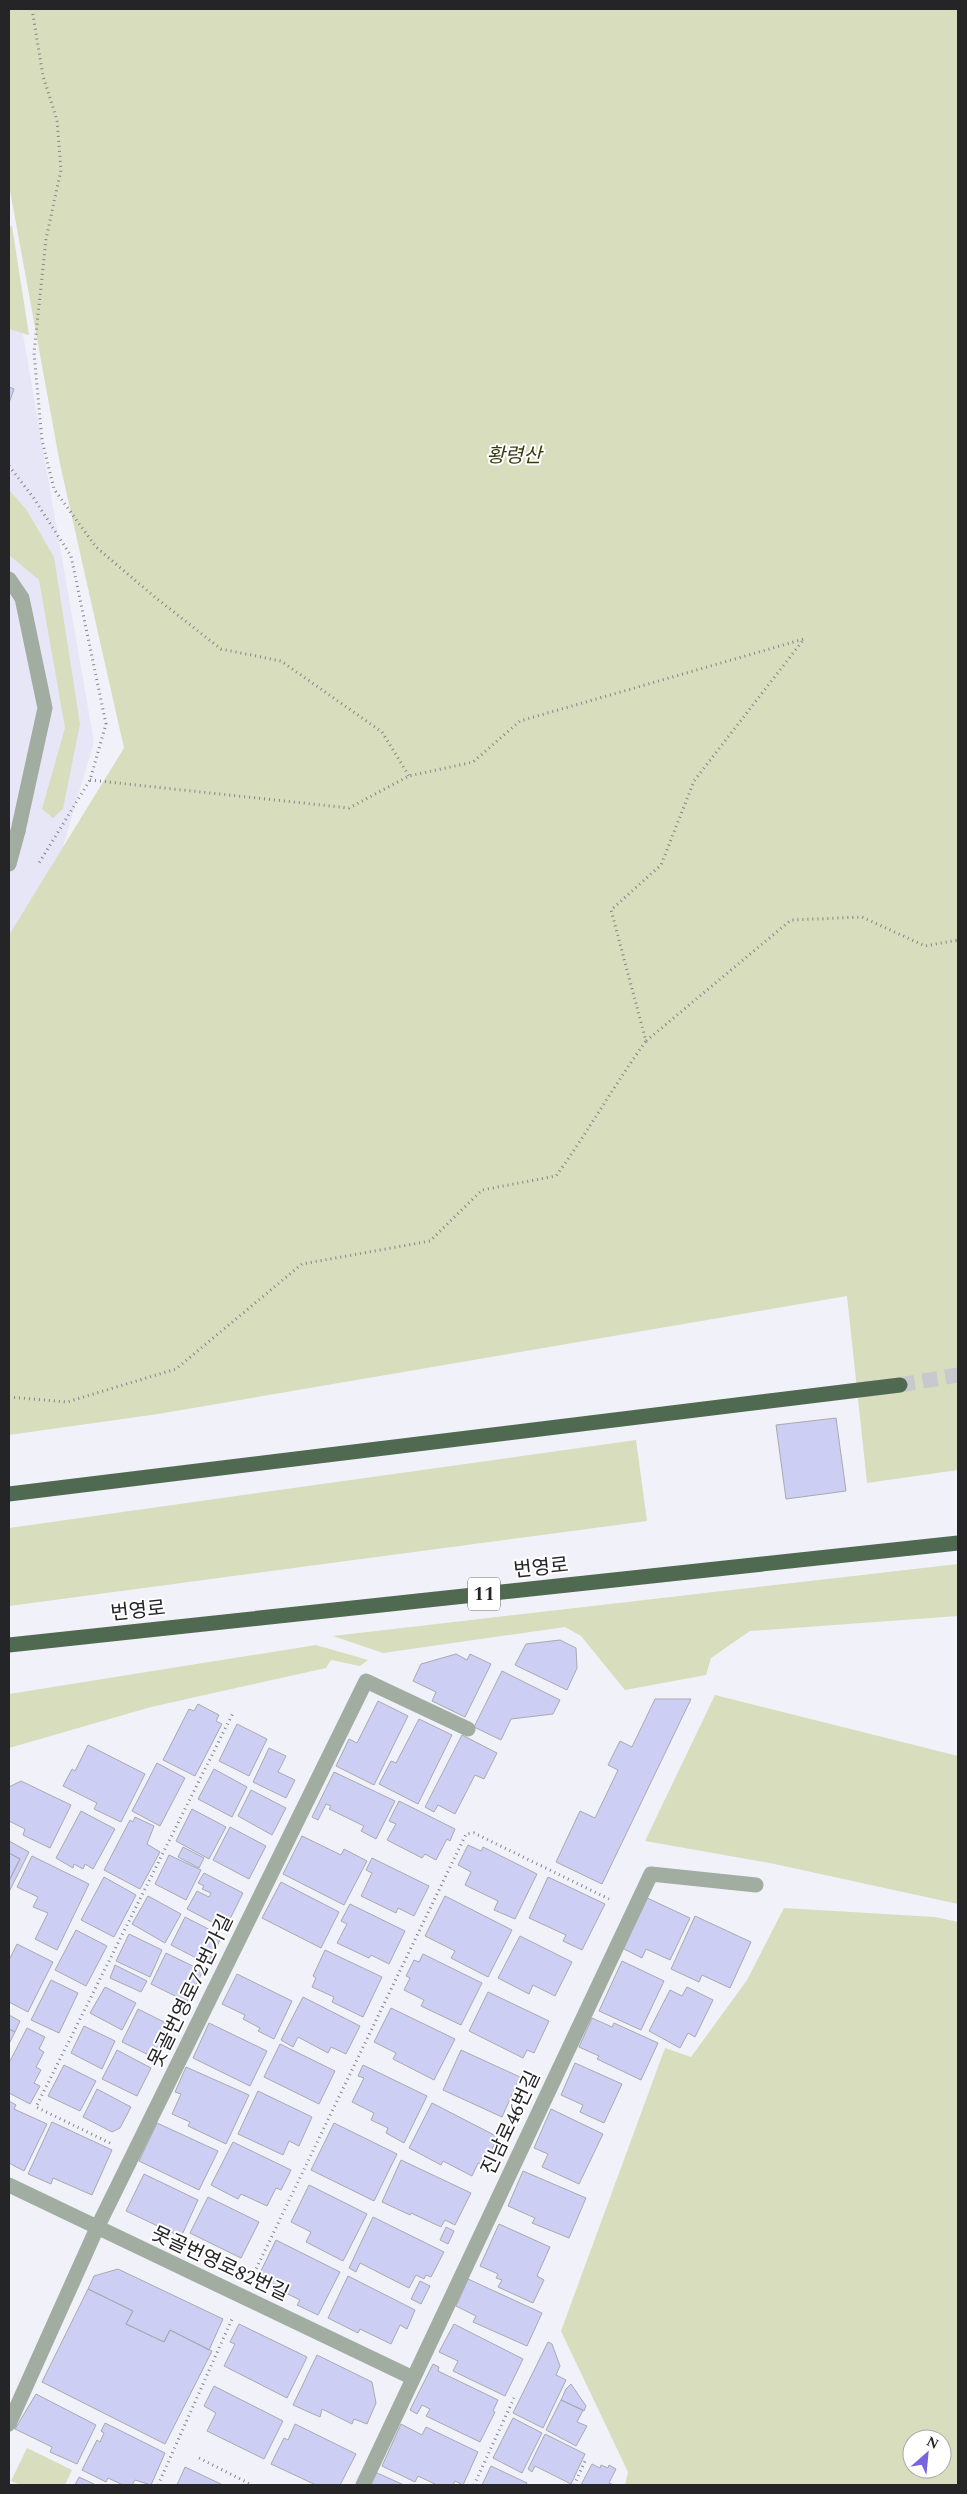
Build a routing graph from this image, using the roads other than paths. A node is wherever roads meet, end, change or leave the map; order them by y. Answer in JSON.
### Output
{"nodes":[{"id":1,"x":9,"y":579,"type":"edge"},
{"id":2,"x":9,"y":864,"type":"edge"},
{"id":3,"x":900,"y":1385,"type":"tunnel mouth"},
{"id":4,"x":9,"y":1494,"type":"edge"},
{"id":5,"x":958,"y":1543,"type":"edge"},
{"id":6,"x":9,"y":1645,"type":"edge"},
{"id":7,"x":468,"y":1729,"type":"dead end"},
{"id":8,"x":756,"y":1885,"type":"dead end"},
{"id":9,"x":9,"y":2185,"type":"edge"},
{"id":10,"x":97,"y":2228,"type":"junction"},
{"id":11,"x":413,"y":2378,"type":"junction"},
{"id":12,"x":9,"y":2424,"type":"edge"},
{"id":13,"x":363,"y":2485,"type":"edge"}],
"edges":[{"from":1,"to":2,"type":"street"},
{"from":3,"to":4,"type":"highway"},
{"from":5,"to":6,"type":"highway","name":"번영로","number":"11"},
{"from":7,"to":10,"type":"street","name":"못골번영로72번가길"},
{"from":8,"to":11,"type":"street","name":"진남로46번길"},
{"from":9,"to":10,"type":"street","name":"못골번영로82번길"},
{"from":10,"to":11,"type":"street","name":"못골번영로82번길"},
{"from":10,"to":12,"type":"street","name":"못골번영로72번가길"},
{"from":11,"to":13,"type":"street","name":"진남로46번길"}]}
